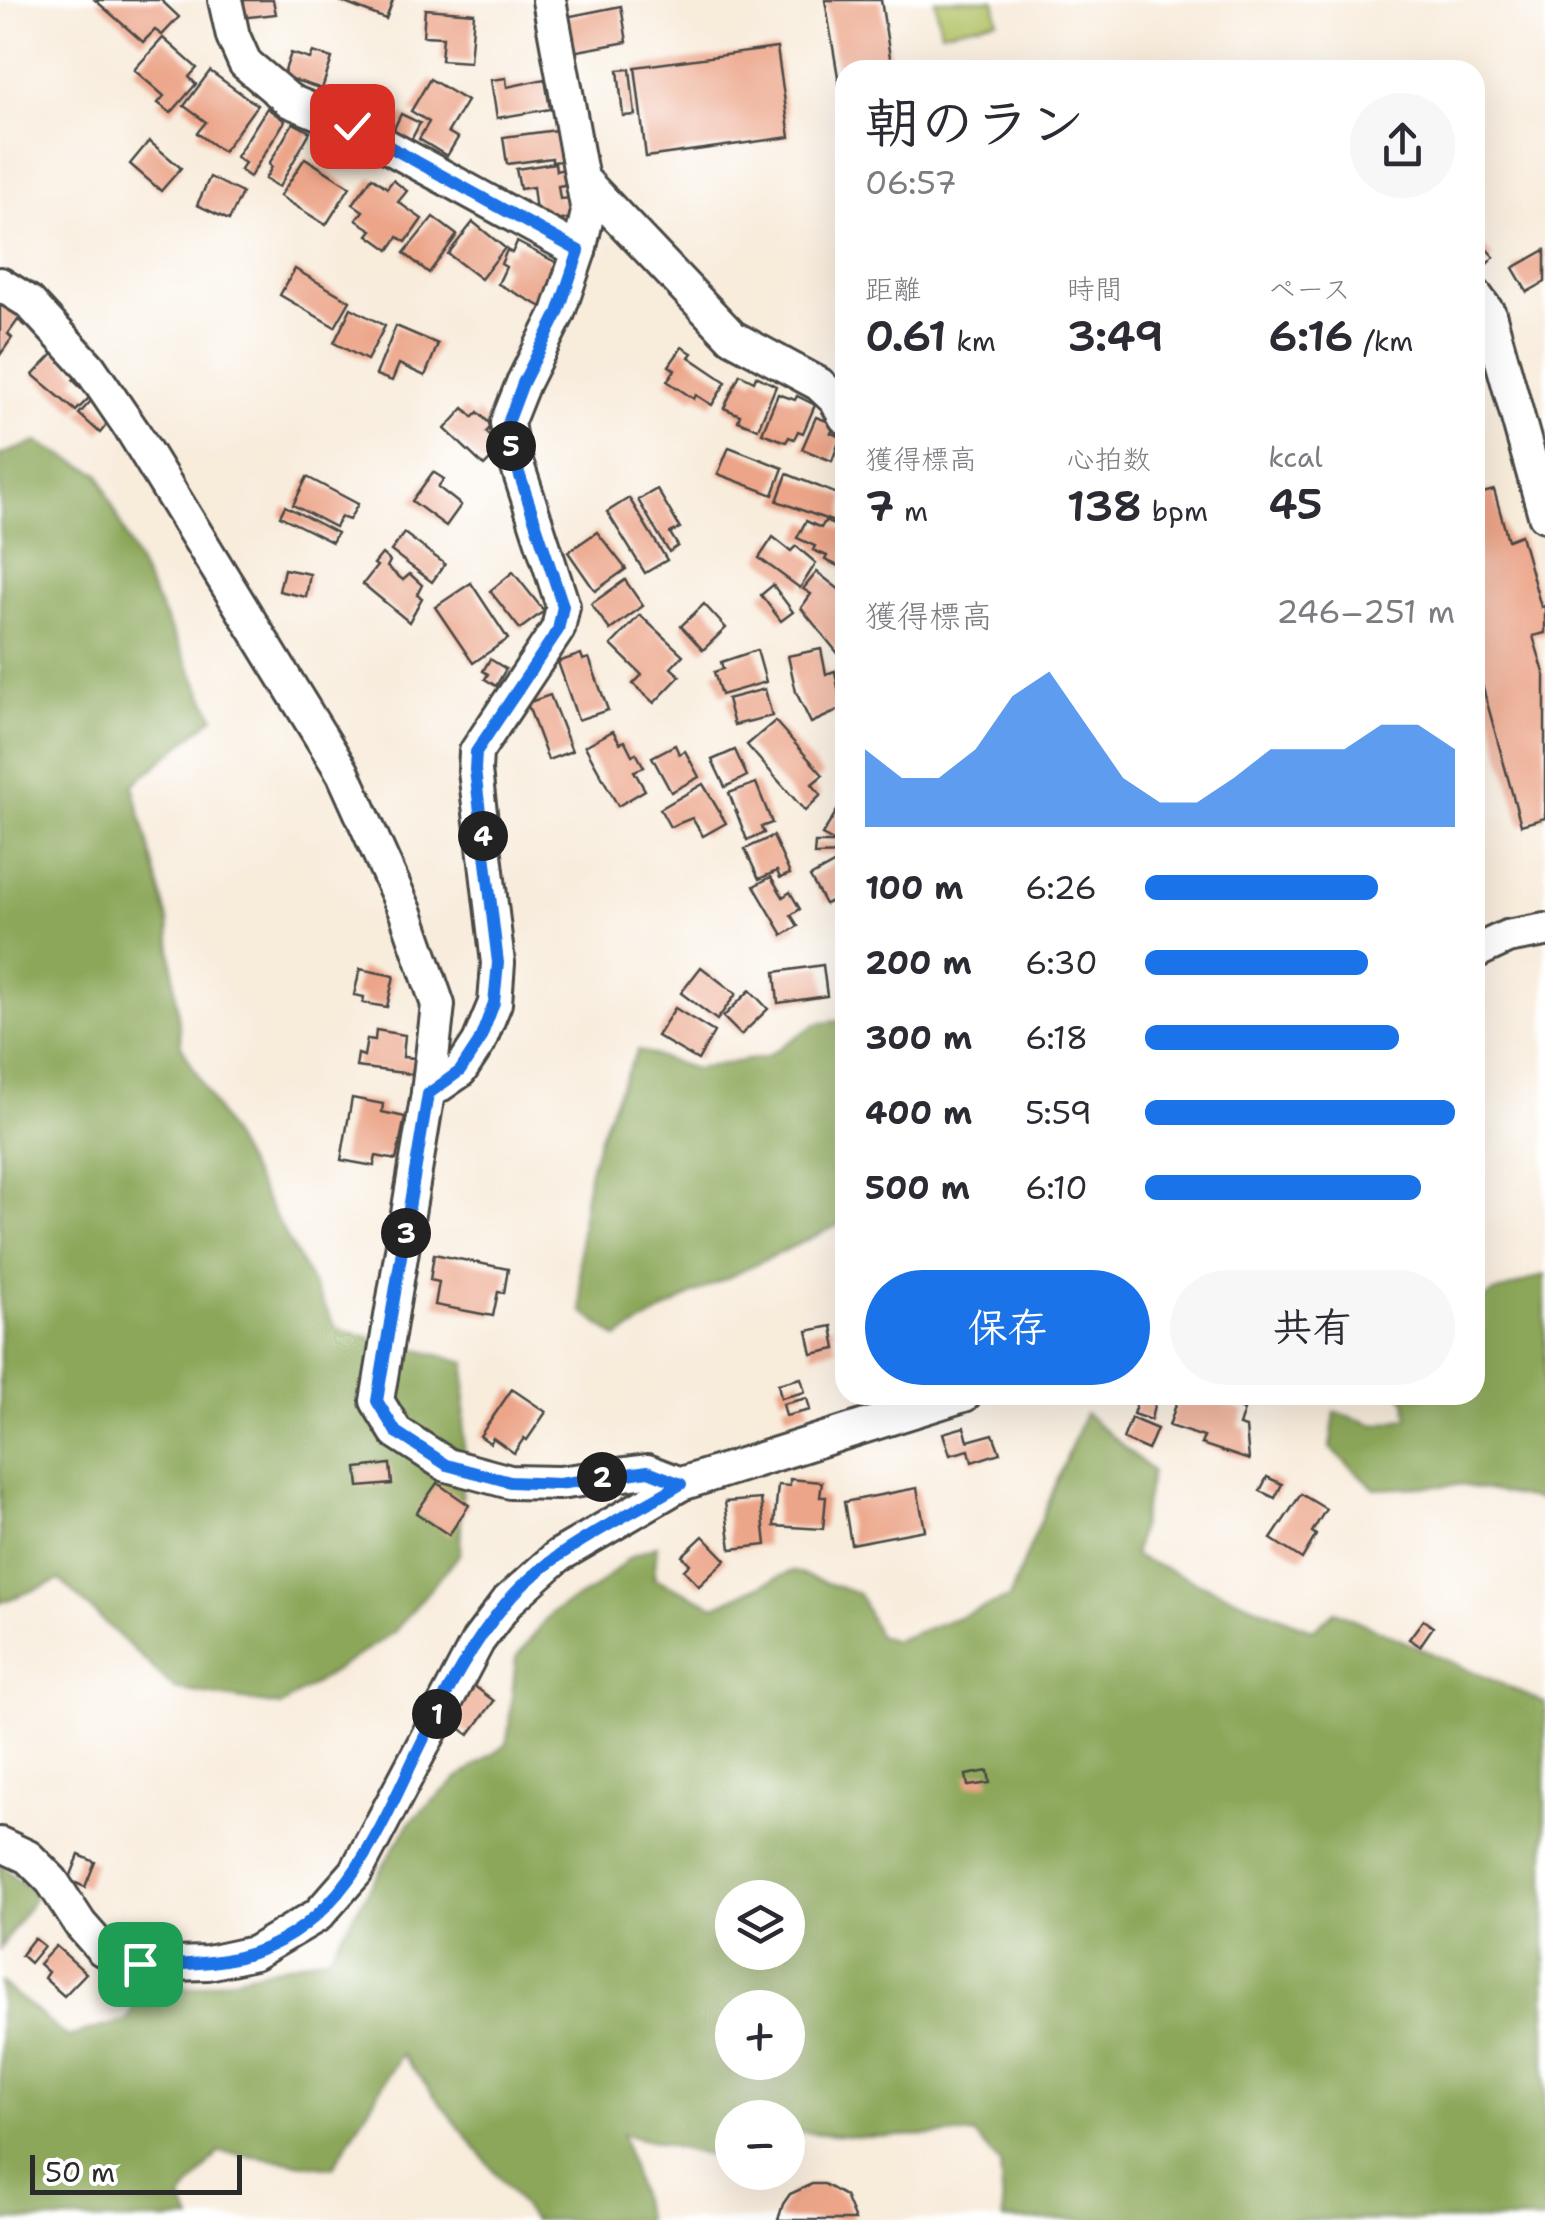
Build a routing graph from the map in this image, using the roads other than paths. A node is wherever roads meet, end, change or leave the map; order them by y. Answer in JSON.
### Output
{"nodes":[{"id":1,"x":225,"y":0,"type":"edge"},
{"id":2,"x":549,"y":0,"type":"edge"},
{"id":3,"x":583,"y":180,"type":"junction"},
{"id":4,"x":579,"y":251,"type":"junction"},
{"id":5,"x":0,"y":284,"type":"edge"},
{"id":6,"x":1485,"y":309,"type":"edge"},
{"id":7,"x":835,"y":399,"type":"edge"},
{"id":8,"x":1545,"y":515,"type":"edge"},
{"id":9,"x":1545,"y":930,"type":"edge"},
{"id":10,"x":1485,"y":947,"type":"edge"},
{"id":11,"x":428,"y":1094,"type":"junction"},
{"id":12,"x":932,"y":1405,"type":"edge"},
{"id":13,"x":681,"y":1484,"type":"junction"},
{"id":14,"x":0,"y":1844,"type":"edge"}],
"edges":[{"from":1,"to":4,"type":"street"},
{"from":2,"to":3,"type":"street"},
{"from":3,"to":4,"type":"street"},
{"from":3,"to":7,"type":"street"},
{"from":4,"to":11,"type":"street"},
{"from":5,"to":11,"type":"street"},
{"from":6,"to":8,"type":"street"},
{"from":9,"to":10,"type":"street"},
{"from":11,"to":13,"type":"street"},
{"from":12,"to":13,"type":"street"},
{"from":13,"to":14,"type":"street"}]}
